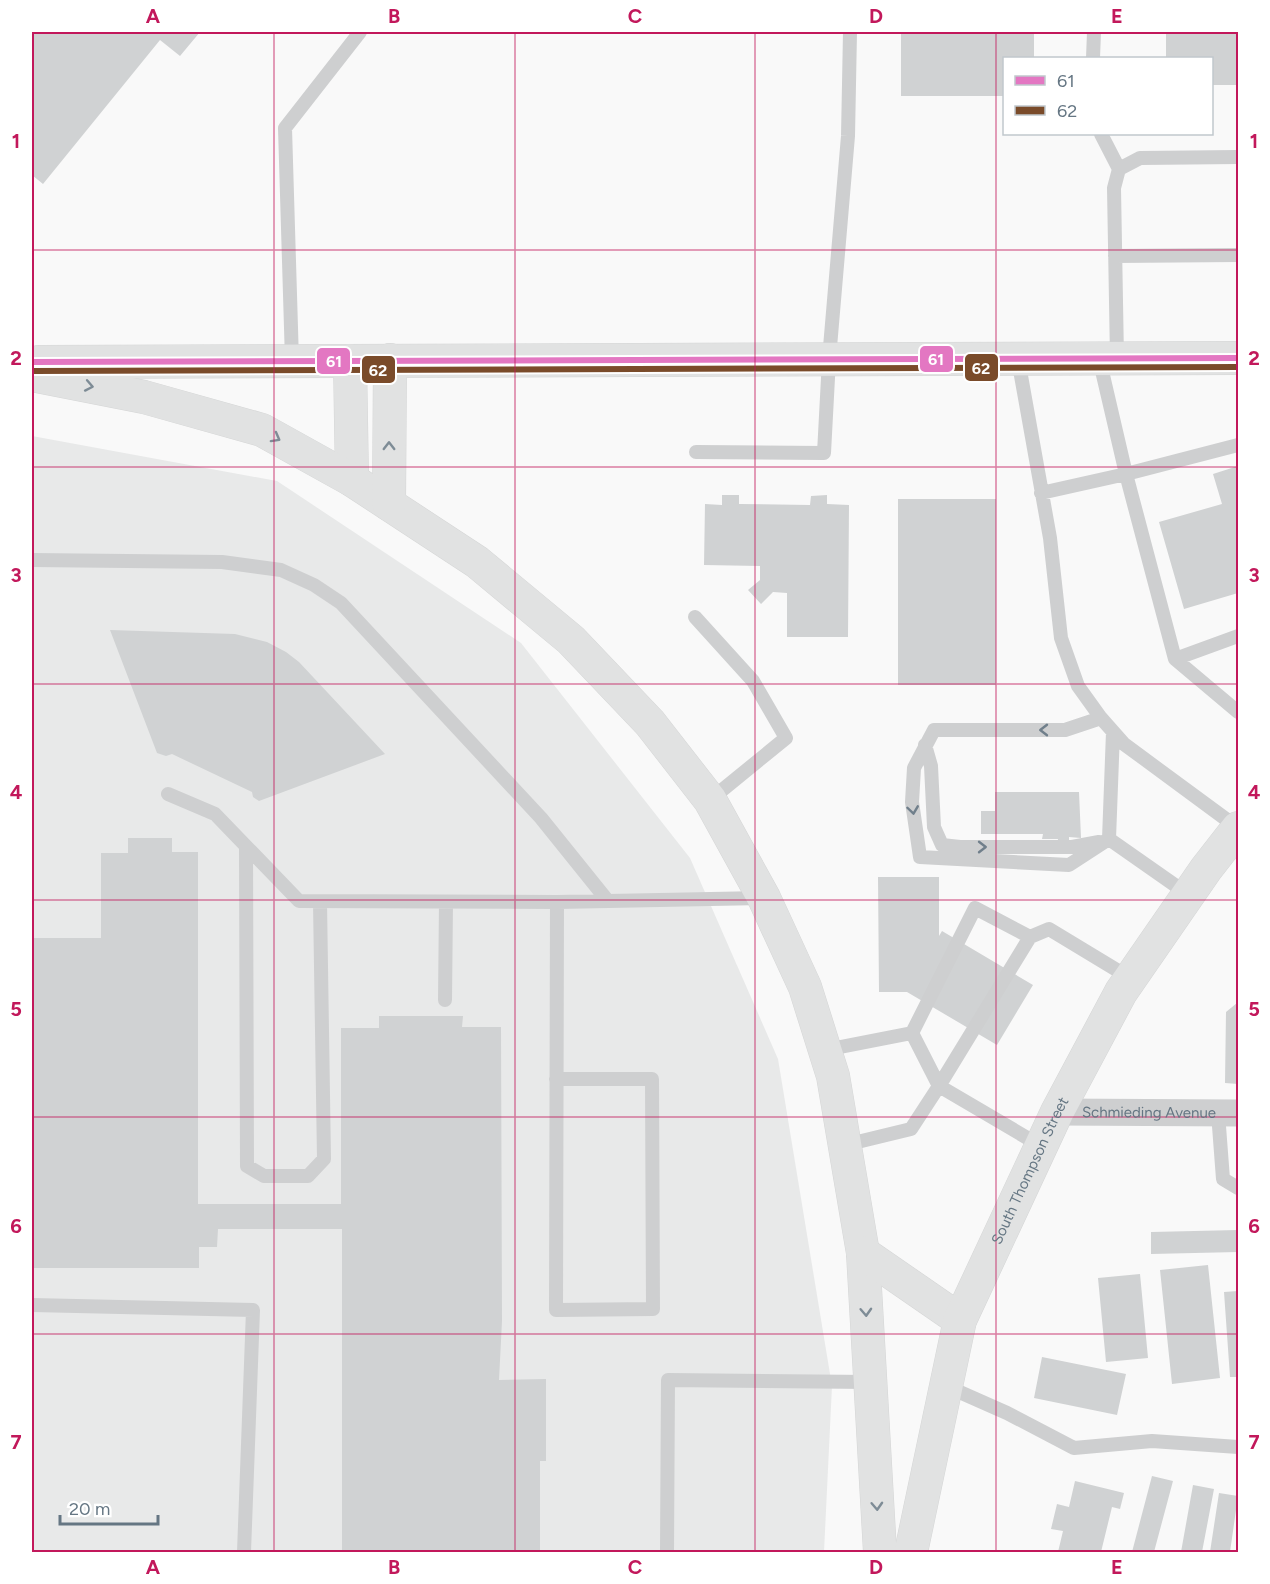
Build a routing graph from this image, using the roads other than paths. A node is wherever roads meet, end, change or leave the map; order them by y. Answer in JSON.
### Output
{"nodes":[{"id":1,"x":360,"y":32,"type":"edge"},
{"id":2,"x":850,"y":32,"type":"edge"},
{"id":3,"x":1094,"y":32,"type":"edge"},
{"id":4,"x":1094,"y":57,"type":"edge"},
{"id":5,"x":1102,"y":135,"type":"edge"},
{"id":6,"x":1239,"y":157,"type":"edge"},
{"id":7,"x":1119,"y":169,"type":"junction"},
{"id":8,"x":1239,"y":255,"type":"edge"},
{"id":9,"x":1115,"y":256,"type":"junction"},
{"id":10,"x":1108,"y":358,"type":"junction"},
{"id":11,"x":1239,"y":358,"type":"edge"},
{"id":12,"x":828,"y":359,"type":"junction"},
{"id":13,"x":1018,"y":359,"type":"junction"},
{"id":14,"x":390,"y":360,"type":"junction"},
{"id":15,"x":292,"y":361,"type":"junction"},
{"id":16,"x":350,"y":361,"type":"junction"},
{"id":17,"x":32,"y":362,"type":"edge"},
{"id":18,"x":32,"y":375,"type":"edge"},
{"id":19,"x":1239,"y":445,"type":"edge"},
{"id":20,"x":696,"y":452,"type":"dead end"},
{"id":21,"x":1126,"y":474,"type":"junction"},
{"id":22,"x":352,"y":480,"type":"junction"},
{"id":23,"x":1041,"y":493,"type":"junction"},
{"id":24,"x":389,"y":504,"type":"junction"},
{"id":25,"x":32,"y":560,"type":"edge"},
{"id":26,"x":695,"y":618,"type":"dead end"},
{"id":27,"x":1239,"y":636,"type":"edge"},
{"id":28,"x":1175,"y":659,"type":"junction"},
{"id":29,"x":1239,"y":712,"type":"edge"},
{"id":30,"x":1101,"y":718,"type":"junction"},
{"id":31,"x":1113,"y":732,"type":"junction"},
{"id":32,"x":926,"y":745,"type":"junction"},
{"id":33,"x":168,"y":794,"type":"dead end"},
{"id":34,"x":710,"y":800,"type":"junction"},
{"id":35,"x":1239,"y":828,"type":"edge"},
{"id":36,"x":1109,"y":839,"type":"junction"},
{"id":37,"x":246,"y":847,"type":"junction"},
{"id":38,"x":1189,"y":895,"type":"junction"},
{"id":39,"x":764,"y":898,"type":"junction"},
{"id":40,"x":607,"y":900,"type":"junction"},
{"id":41,"x":320,"y":902,"type":"junction"},
{"id":42,"x":446,"y":902,"type":"junction"},
{"id":43,"x":557,"y":902,"type":"junction"},
{"id":44,"x":1030,"y":937,"type":"junction"},
{"id":45,"x":1131,"y":978,"type":"junction"},
{"id":46,"x":445,"y":1000,"type":"dead end"},
{"id":47,"x":912,"y":1033,"type":"junction"},
{"id":48,"x":825,"y":1050,"type":"junction"},
{"id":49,"x":556,"y":1079,"type":"junction"},
{"id":50,"x":939,"y":1086,"type":"junction"},
{"id":51,"x":1058,"y":1112,"type":"junction"},
{"id":52,"x":1228,"y":1113,"type":"edge"},
{"id":53,"x":845,"y":1145,"type":"junction"},
{"id":54,"x":1041,"y":1146,"type":"junction"},
{"id":55,"x":1239,"y":1188,"type":"edge"},
{"id":56,"x":862,"y":1253,"type":"junction"},
{"id":57,"x":32,"y":1305,"type":"edge"},
{"id":58,"x":960,"y":1320,"type":"junction"},
{"id":59,"x":870,"y":1382,"type":"junction"},
{"id":60,"x":946,"y":1386,"type":"junction"},
{"id":61,"x":1239,"y":1447,"type":"edge"},
{"id":62,"x":244,"y":1552,"type":"edge"},
{"id":63,"x":667,"y":1552,"type":"edge"},
{"id":64,"x":880,"y":1552,"type":"edge"},
{"id":65,"x":911,"y":1552,"type":"edge"}],
"edges":[{"from":1,"to":15,"type":"lane"},
{"from":2,"to":12,"type":"lane"},
{"from":3,"to":4,"type":"lane"},
{"from":5,"to":7,"type":"lane"},
{"from":6,"to":7,"type":"lane"},
{"from":7,"to":9,"type":"lane"},
{"from":8,"to":9,"type":"lane"},
{"from":9,"to":10,"type":"lane"},
{"from":10,"to":11,"type":"highway"},
{"from":10,"to":13,"type":"highway"},
{"from":10,"to":21,"type":"lane"},
{"from":12,"to":13,"type":"highway"},
{"from":12,"to":14,"type":"highway"},
{"from":12,"to":20,"type":"lane"},
{"from":13,"to":23,"type":"lane"},
{"from":14,"to":16,"type":"highway"},
{"from":24,"to":14,"type":"highway","one_way":true},
{"from":15,"to":16,"type":"highway"},
{"from":15,"to":17,"type":"highway"},
{"from":16,"to":22,"type":"highway"},
{"from":18,"to":22,"type":"highway","one_way":true},
{"from":19,"to":21,"type":"lane"},
{"from":21,"to":23,"type":"lane"},
{"from":21,"to":28,"type":"lane"},
{"from":22,"to":24,"type":"highway"},
{"from":23,"to":30,"type":"lane"},
{"from":24,"to":34,"type":"highway"},
{"from":25,"to":40,"type":"lane"},
{"from":26,"to":34,"type":"lane"},
{"from":27,"to":28,"type":"lane"},
{"from":28,"to":29,"type":"lane"},
{"from":30,"to":31,"type":"lane"},
{"from":30,"to":32,"type":"lane","one_way":true},
{"from":31,"to":35,"type":"lane"},
{"from":31,"to":36,"type":"lane"},
{"from":32,"to":36,"type":"lane","one_way":true},
{"from":32,"to":36,"type":"lane","one_way":true},
{"from":33,"to":37,"type":"lane"},
{"from":34,"to":39,"type":"highway"},
{"from":35,"to":38,"type":"highway","name":"South Thompson Street"},
{"from":36,"to":38,"type":"lane"},
{"from":37,"to":41,"type":"lane"},
{"from":37,"to":41,"type":"lane"},
{"from":38,"to":45,"type":"highway","name":"South Thompson Street"},
{"from":39,"to":40,"type":"lane"},
{"from":39,"to":48,"type":"highway"},
{"from":40,"to":43,"type":"lane"},
{"from":41,"to":42,"type":"lane"},
{"from":42,"to":43,"type":"lane"},
{"from":42,"to":46,"type":"lane"},
{"from":43,"to":49,"type":"lane"},
{"from":44,"to":45,"type":"lane"},
{"from":44,"to":47,"type":"lane"},
{"from":44,"to":50,"type":"lane"},
{"from":45,"to":51,"type":"highway","name":"South Thompson Street"},
{"from":47,"to":48,"type":"lane"},
{"from":47,"to":50,"type":"lane"},
{"from":48,"to":53,"type":"highway"},
{"from":49,"to":49,"type":"lane"},
{"from":50,"to":53,"type":"lane"},
{"from":50,"to":54,"type":"lane"},
{"from":51,"to":52,"type":"street","name":"Schmieding Avenue"},
{"from":51,"to":54,"type":"highway","name":"South Thompson Street"},
{"from":52,"to":55,"type":"lane"},
{"from":53,"to":56,"type":"highway"},
{"from":54,"to":58,"type":"highway","name":"South Thompson Street"},
{"from":56,"to":58,"type":"highway"},
{"from":56,"to":59,"type":"highway","one_way":true},
{"from":57,"to":62,"type":"lane"},
{"from":58,"to":60,"type":"highway","name":"South Thompson Street"},
{"from":59,"to":63,"type":"lane"},
{"from":59,"to":64,"type":"highway","one_way":true},
{"from":60,"to":61,"type":"lane"},
{"from":60,"to":65,"type":"highway","name":"South Thompson Street"}]}
